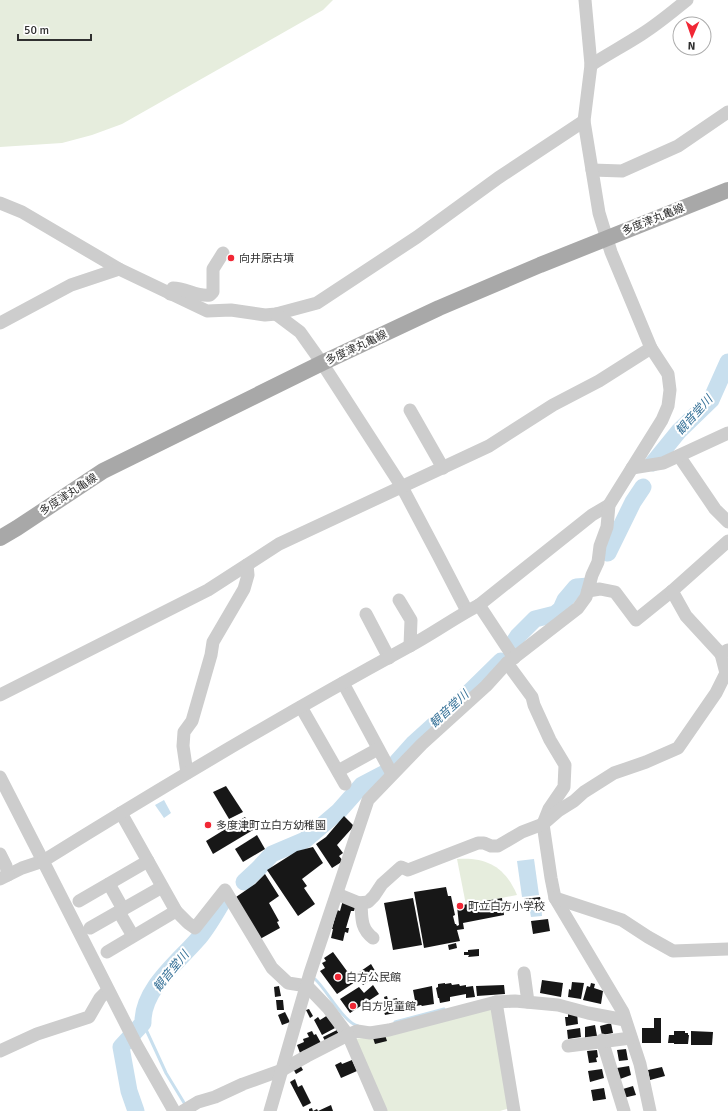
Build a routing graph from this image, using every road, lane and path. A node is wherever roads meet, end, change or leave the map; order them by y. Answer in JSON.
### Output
{"nodes":[{"id":1,"x":585,"y":0,"type":"edge"},
{"id":2,"x":687,"y":0,"type":"edge"},
{"id":3,"x":591,"y":65,"type":"junction"},
{"id":4,"x":728,"y":112,"type":"edge"},
{"id":5,"x":584,"y":121,"type":"junction"},
{"id":6,"x":592,"y":170,"type":"junction"},
{"id":7,"x":728,"y":190,"type":"edge"},
{"id":8,"x":0,"y":203,"type":"edge"},
{"id":9,"x":607,"y":238,"type":"junction"},
{"id":10,"x":223,"y":253,"type":"dead end"},
{"id":11,"x":119,"y":269,"type":"junction"},
{"id":12,"x":170,"y":294,"type":"junction"},
{"id":13,"x":276,"y":314,"type":"junction"},
{"id":14,"x":0,"y":323,"type":"edge"},
{"id":15,"x":651,"y":348,"type":"junction"},
{"id":16,"x":322,"y":363,"type":"junction"},
{"id":17,"x":410,"y":410,"type":"dead end"},
{"id":18,"x":728,"y":432,"type":"edge"},
{"id":19,"x":679,"y":456,"type":"junction"},
{"id":20,"x":443,"y":468,"type":"junction"},
{"id":21,"x":632,"y":468,"type":"junction"},
{"id":22,"x":402,"y":487,"type":"junction"},
{"id":23,"x":610,"y":506,"type":"junction"},
{"id":24,"x":728,"y":522,"type":"edge"},
{"id":25,"x":0,"y":538,"type":"edge"},
{"id":26,"x":728,"y":541,"type":"edge"},
{"id":27,"x":247,"y":565,"type":"junction"},
{"id":28,"x":588,"y":591,"type":"junction"},
{"id":29,"x":672,"y":591,"type":"junction"},
{"id":30,"x":399,"y":600,"type":"dead end"},
{"id":31,"x":479,"y":605,"type":"junction"},
{"id":32,"x":467,"y":611,"type":"junction"},
{"id":33,"x":366,"y":614,"type":"dead end"},
{"id":34,"x":410,"y":646,"type":"junction"},
{"id":35,"x":724,"y":652,"type":"edge"},
{"id":36,"x":389,"y":658,"type":"junction"},
{"id":37,"x":511,"y":661,"type":"junction"},
{"id":38,"x":727,"y":673,"type":"edge"},
{"id":39,"x":343,"y":683,"type":"junction"},
{"id":40,"x":0,"y":695,"type":"edge"},
{"id":41,"x":301,"y":707,"type":"junction"},
{"id":42,"x":378,"y":749,"type":"junction"},
{"id":43,"x":338,"y":771,"type":"junction"},
{"id":44,"x":187,"y":774,"type":"junction"},
{"id":45,"x":392,"y":774,"type":"junction"},
{"id":46,"x":0,"y":777,"type":"edge"},
{"id":47,"x":345,"y":784,"type":"dead end"},
{"id":48,"x":121,"y":813,"type":"junction"},
{"id":49,"x":543,"y":824,"type":"junction"},
{"id":50,"x":0,"y":854,"type":"edge"},
{"id":51,"x":43,"y":861,"type":"junction"},
{"id":52,"x":148,"y":861,"type":"junction"},
{"id":53,"x":4,"y":877,"type":"edge"},
{"id":54,"x":108,"y":884,"type":"junction"},
{"id":55,"x":162,"y":886,"type":"junction"},
{"id":56,"x":337,"y":894,"type":"junction"},
{"id":57,"x":556,"y":898,"type":"junction"},
{"id":58,"x":79,"y":901,"type":"dead end"},
{"id":59,"x":361,"y":903,"type":"junction"},
{"id":60,"x":121,"y":911,"type":"junction"},
{"id":61,"x":176,"y":911,"type":"junction"},
{"id":62,"x":90,"y":928,"type":"dead end"},
{"id":63,"x":133,"y":936,"type":"junction"},
{"id":64,"x":373,"y":938,"type":"dead end"},
{"id":65,"x":728,"y":949,"type":"edge"},
{"id":66,"x":107,"y":952,"type":"dead end"},
{"id":67,"x":524,"y":973,"type":"dead end"},
{"id":68,"x":307,"y":986,"type":"junction"},
{"id":69,"x":108,"y":990,"type":"junction"},
{"id":70,"x":496,"y":1002,"type":"junction"},
{"id":71,"x":528,"y":1002,"type":"junction"},
{"id":72,"x":625,"y":1020,"type":"junction"},
{"id":73,"x":348,"y":1035,"type":"junction"},
{"id":74,"x":631,"y":1038,"type":"junction"},
{"id":75,"x":602,"y":1040,"type":"junction"},
{"id":76,"x":568,"y":1046,"type":"dead end"},
{"id":77,"x":0,"y":1050,"type":"edge"},
{"id":78,"x":282,"y":1070,"type":"junction"},
{"id":79,"x":183,"y":1110,"type":"edge"},
{"id":80,"x":270,"y":1111,"type":"edge"},
{"id":81,"x":381,"y":1111,"type":"edge"},
{"id":82,"x":514,"y":1111,"type":"edge"},
{"id":83,"x":624,"y":1111,"type":"edge"},
{"id":84,"x":650,"y":1111,"type":"edge"}],
"edges":[{"from":1,"to":3,"type":"street"},
{"from":2,"to":3,"type":"street"},
{"from":3,"to":5,"type":"street"},
{"from":4,"to":6,"type":"street"},
{"from":5,"to":6,"type":"street"},
{"from":5,"to":13,"type":"street"},
{"from":6,"to":9,"type":"street"},
{"from":7,"to":9,"type":"main road","name":"多度津丸亀線"},
{"from":8,"to":11,"type":"street"},
{"from":9,"to":15,"type":"street"},
{"from":9,"to":16,"type":"main road","name":"多度津丸亀線"},
{"from":10,"to":12,"type":"street"},
{"from":11,"to":12,"type":"street"},
{"from":11,"to":14,"type":"street"},
{"from":12,"to":13,"type":"street"},
{"from":13,"to":16,"type":"street"},
{"from":15,"to":20,"type":"street"},
{"from":15,"to":21,"type":"street"},
{"from":16,"to":22,"type":"street"},
{"from":16,"to":25,"type":"main road","name":"多度津丸亀線"},
{"from":17,"to":20,"type":"street"},
{"from":18,"to":19,"type":"street"},
{"from":19,"to":21,"type":"street"},
{"from":19,"to":24,"type":"street"},
{"from":20,"to":22,"type":"street"},
{"from":21,"to":23,"type":"street"},
{"from":22,"to":27,"type":"street"},
{"from":22,"to":32,"type":"street"},
{"from":23,"to":28,"type":"street"},
{"from":23,"to":31,"type":"street"},
{"from":26,"to":29,"type":"street"},
{"from":27,"to":40,"type":"street"},
{"from":27,"to":44,"type":"street"},
{"from":28,"to":29,"type":"street"},
{"from":28,"to":37,"type":"street"},
{"from":29,"to":35,"type":"street"},
{"from":30,"to":34,"type":"street"},
{"from":31,"to":32,"type":"street"},
{"from":31,"to":37,"type":"street"},
{"from":32,"to":34,"type":"street"},
{"from":33,"to":36,"type":"street"},
{"from":34,"to":36,"type":"street"},
{"from":35,"to":38,"type":"street"},
{"from":36,"to":39,"type":"street"},
{"from":37,"to":45,"type":"street"},
{"from":37,"to":49,"type":"street"},
{"from":38,"to":49,"type":"street"},
{"from":39,"to":41,"type":"street"},
{"from":39,"to":42,"type":"street"},
{"from":41,"to":43,"type":"street"},
{"from":41,"to":44,"type":"street"},
{"from":42,"to":43,"type":"street"},
{"from":42,"to":45,"type":"street"},
{"from":43,"to":47,"type":"street"},
{"from":44,"to":48,"type":"street"},
{"from":45,"to":56,"type":"street"},
{"from":46,"to":51,"type":"street"},
{"from":48,"to":51,"type":"street"},
{"from":48,"to":52,"type":"street"},
{"from":49,"to":57,"type":"street"},
{"from":49,"to":59,"type":"street"},
{"from":50,"to":53,"type":"street"},
{"from":51,"to":53,"type":"street"},
{"from":51,"to":69,"type":"street"},
{"from":52,"to":54,"type":"street"},
{"from":52,"to":55,"type":"street"},
{"from":54,"to":58,"type":"street"},
{"from":54,"to":60,"type":"street"},
{"from":55,"to":60,"type":"street"},
{"from":55,"to":61,"type":"street"},
{"from":56,"to":59,"type":"street"},
{"from":56,"to":68,"type":"street"},
{"from":57,"to":65,"type":"street"},
{"from":57,"to":72,"type":"street"},
{"from":59,"to":64,"type":"street"},
{"from":60,"to":62,"type":"street"},
{"from":60,"to":63,"type":"street"},
{"from":61,"to":63,"type":"street"},
{"from":61,"to":68,"type":"street"},
{"from":63,"to":66,"type":"street"},
{"from":67,"to":71,"type":"street"},
{"from":68,"to":73,"type":"street"},
{"from":68,"to":78,"type":"street"},
{"from":69,"to":77,"type":"street"},
{"from":69,"to":79,"type":"street"},
{"from":70,"to":71,"type":"street"},
{"from":70,"to":73,"type":"street"},
{"from":70,"to":82,"type":"street"},
{"from":71,"to":72,"type":"street"},
{"from":72,"to":74,"type":"street"},
{"from":73,"to":78,"type":"street"},
{"from":73,"to":81,"type":"street"},
{"from":74,"to":75,"type":"street"},
{"from":74,"to":84,"type":"street"},
{"from":75,"to":76,"type":"street"},
{"from":75,"to":83,"type":"street"},
{"from":78,"to":79,"type":"street"},
{"from":78,"to":80,"type":"street"}]}
